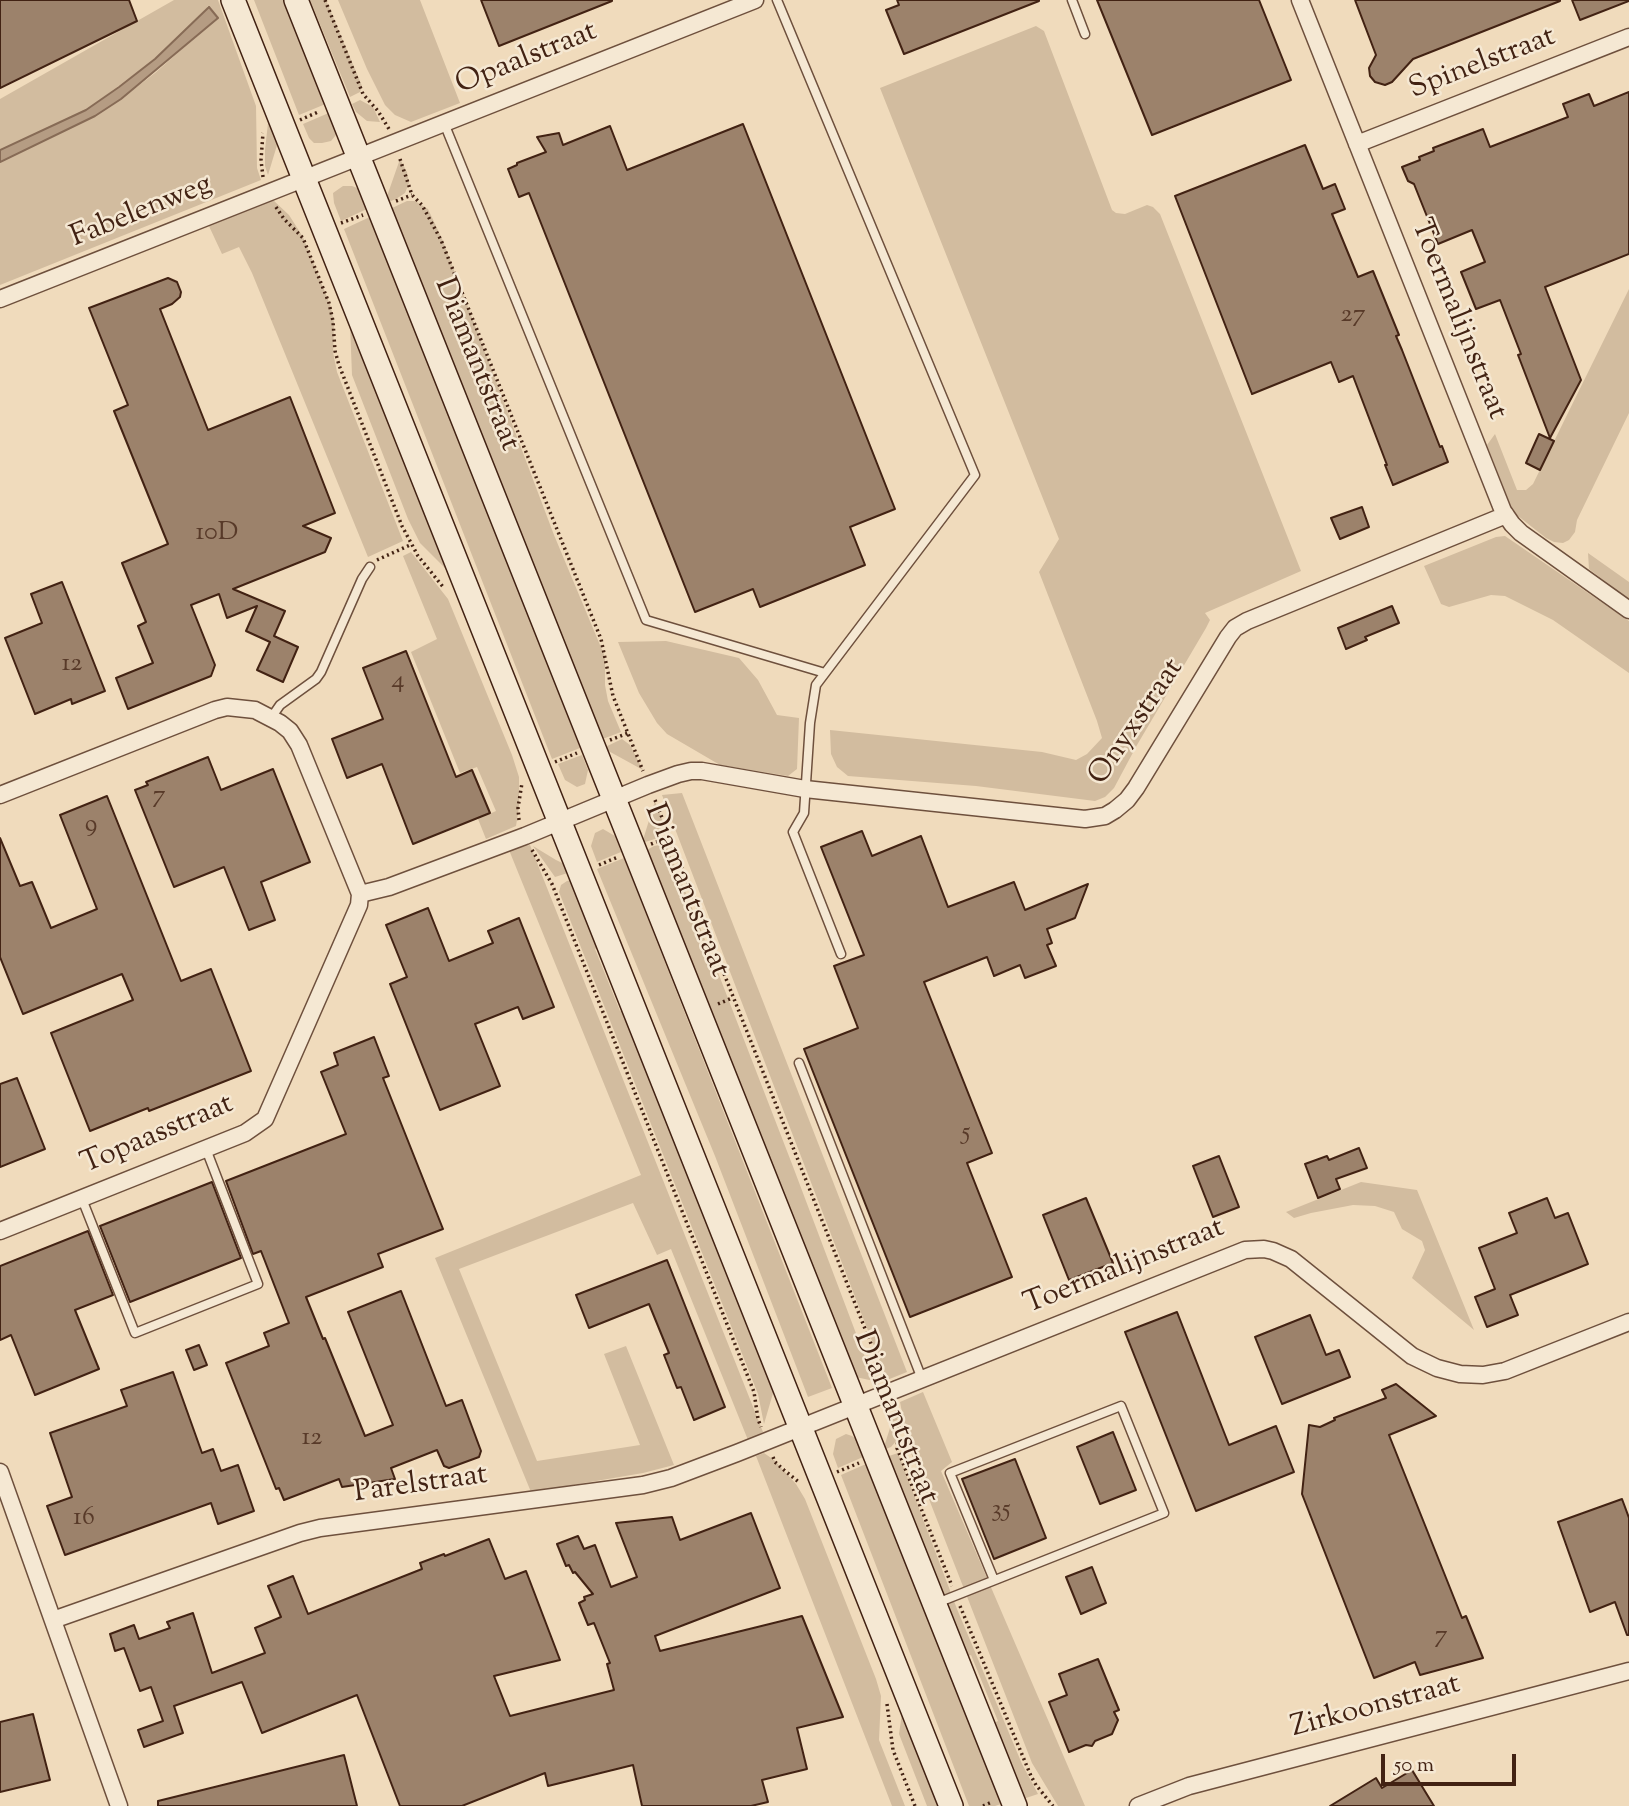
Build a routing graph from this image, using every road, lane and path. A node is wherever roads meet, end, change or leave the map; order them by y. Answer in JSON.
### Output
{"nodes":[{"id":1,"x":233,"y":0,"type":"edge"},
{"id":2,"x":296,"y":0,"type":"edge"},
{"id":3,"x":325,"y":0,"type":"edge"},
{"id":4,"x":755,"y":0,"type":"edge"},
{"id":5,"x":778,"y":0,"type":"edge"},
{"id":6,"x":1072,"y":0,"type":"edge"},
{"id":7,"x":1300,"y":0,"type":"edge"},
{"id":8,"x":1085,"y":34,"type":"dead end"},
{"id":9,"x":1629,"y":37,"type":"edge"},
{"id":10,"x":338,"y":104,"type":"junction"},
{"id":11,"x":444,"y":123,"type":"junction"},
{"id":12,"x":273,"y":130,"type":"junction"},
{"id":13,"x":394,"y":143,"type":"junction"},
{"id":14,"x":1357,"y":144,"type":"junction"},
{"id":15,"x":359,"y":157,"type":"junction"},
{"id":16,"x":304,"y":178,"type":"junction"},
{"id":17,"x":269,"y":192,"type":"junction"},
{"id":18,"x":412,"y":195,"type":"junction"},
{"id":19,"x":379,"y":208,"type":"junction"},
{"id":20,"x":325,"y":230,"type":"junction"},
{"id":21,"x":303,"y":239,"type":"junction"},
{"id":22,"x":0,"y":299,"type":"edge"},
{"id":23,"x":1506,"y":515,"type":"junction"},
{"id":24,"x":410,"y":545,"type":"junction"},
{"id":25,"x":370,"y":566,"type":"joint"},
{"id":26,"x":447,"y":592,"type":"dead end"},
{"id":27,"x":1629,"y":610,"type":"edge"},
{"id":28,"x":825,"y":673,"type":"junction"},
{"id":29,"x":271,"y":718,"type":"junction"},
{"id":30,"x":522,"y":775,"type":"dead end"},
{"id":31,"x":648,"y":785,"type":"junction"},
{"id":32,"x":805,"y":789,"type":"junction"},
{"id":33,"x":0,"y":795,"type":"edge"},
{"id":34,"x":614,"y":799,"type":"junction"},
{"id":35,"x":560,"y":821,"type":"junction"},
{"id":36,"x":525,"y":836,"type":"junction"},
{"id":37,"x":668,"y":837,"type":"junction"},
{"id":38,"x":635,"y":850,"type":"junction"},
{"id":39,"x":580,"y":873,"type":"junction"},
{"id":40,"x":552,"y":884,"type":"junction"},
{"id":41,"x":360,"y":894,"type":"junction"},
{"id":42,"x":841,"y":954,"type":"dead end"},
{"id":43,"x":599,"y":980,"type":"dead end"},
{"id":44,"x":591,"y":983,"type":"junction"},
{"id":45,"x":732,"y":998,"type":"junction"},
{"id":46,"x":715,"y":1005,"type":"dead end"},
{"id":47,"x":799,"y":1063,"type":"dead end"},
{"id":48,"x":206,"y":1149,"type":"junction"},
{"id":49,"x":82,"y":1199,"type":"junction"},
{"id":50,"x":0,"y":1231,"type":"edge"},
{"id":51,"x":1629,"y":1322,"type":"edge"},
{"id":52,"x":922,"y":1378,"type":"junction"},
{"id":53,"x":890,"y":1391,"type":"junction"},
{"id":54,"x":855,"y":1405,"type":"junction"},
{"id":55,"x":800,"y":1428,"type":"junction"},
{"id":56,"x":766,"y":1442,"type":"junction"},
{"id":57,"x":887,"y":1453,"type":"junction"},
{"id":58,"x":0,"y":1472,"type":"edge"},
{"id":59,"x":811,"y":1482,"type":"junction"},
{"id":60,"x":994,"y":1580,"type":"junction"},
{"id":61,"x":956,"y":1596,"type":"junction"},
{"id":62,"x":934,"y":1605,"type":"junction"},
{"id":63,"x":53,"y":1620,"type":"junction"},
{"id":64,"x":1629,"y":1671,"type":"edge"},
{"id":65,"x":886,"y":1697,"type":"dead end"},
{"id":66,"x":119,"y":1806,"type":"edge"},
{"id":67,"x":915,"y":1806,"type":"edge"},
{"id":68,"x":951,"y":1806,"type":"edge"},
{"id":69,"x":1015,"y":1806,"type":"edge"},
{"id":70,"x":1054,"y":1806,"type":"edge"},
{"id":71,"x":1138,"y":1806,"type":"edge"}],
"edges":[{"from":1,"to":12,"type":"main road"},
{"from":2,"to":10,"type":"main road","name":"Diamantstraat"},
{"from":3,"to":13,"type":"path"},
{"from":4,"to":11,"type":"street","name":"Opaalstraat"},
{"from":5,"to":28,"type":"lane"},
{"from":6,"to":8,"type":"lane"},
{"from":7,"to":14,"type":"street","name":"Toermalijnstraat"},
{"from":9,"to":14,"type":"street","name":"Spinelstraat"},
{"from":10,"to":12,"type":"path"},
{"from":10,"to":15,"type":"main road","name":"Diamantstraat"},
{"from":11,"to":13,"type":"street","name":"Opaalstraat"},
{"from":11,"to":28,"type":"lane"},
{"from":12,"to":16,"type":"main road"},
{"from":13,"to":15,"type":"street","name":"Opaalstraat"},
{"from":13,"to":18,"type":"path"},
{"from":14,"to":23,"type":"street","name":"Toermalijnstraat"},
{"from":15,"to":16,"type":"street","name":"Opaalstraat"},
{"from":15,"to":19,"type":"main road","name":"Diamantstraat"},
{"from":16,"to":17,"type":"street","name":"Fabelenweg"},
{"from":16,"to":20,"type":"main road"},
{"from":17,"to":21,"type":"path"},
{"from":17,"to":22,"type":"street","name":"Fabelenweg"},
{"from":18,"to":19,"type":"path"},
{"from":18,"to":31,"type":"path"},
{"from":19,"to":20,"type":"path"},
{"from":19,"to":34,"type":"main road","name":"Diamantstraat"},
{"from":20,"to":21,"type":"path"},
{"from":20,"to":35,"type":"main road"},
{"from":21,"to":24,"type":"path"},
{"from":23,"to":27,"type":"street","name":"Toermalijnstraat"},
{"from":23,"to":32,"type":"street","name":"Onyxstraat"},
{"from":24,"to":25,"type":"path"},
{"from":24,"to":26,"type":"path"},
{"from":25,"to":29,"type":"lane"},
{"from":28,"to":32,"type":"lane"},
{"from":29,"to":33,"type":"street"},
{"from":29,"to":41,"type":"street"},
{"from":30,"to":36,"type":"path"},
{"from":31,"to":32,"type":"street","name":"Onyxstraat"},
{"from":31,"to":34,"type":"street","name":"Onyxstraat"},
{"from":31,"to":37,"type":"path"},
{"from":32,"to":42,"type":"lane"},
{"from":34,"to":35,"type":"street","name":"Onyxstraat"},
{"from":34,"to":38,"type":"main road","name":"Diamantstraat"},
{"from":35,"to":36,"type":"street"},
{"from":35,"to":39,"type":"main road"},
{"from":36,"to":40,"type":"path"},
{"from":36,"to":41,"type":"street"},
{"from":37,"to":38,"type":"path"},
{"from":37,"to":45,"type":"path"},
{"from":38,"to":39,"type":"path"},
{"from":38,"to":54,"type":"main road","name":"Diamantstraat"},
{"from":39,"to":40,"type":"path"},
{"from":39,"to":55,"type":"main road"},
{"from":40,"to":44,"type":"path"},
{"from":41,"to":48,"type":"street","name":"Topaasstraat"},
{"from":43,"to":44,"type":"path"},
{"from":44,"to":56,"type":"path"},
{"from":45,"to":46,"type":"path"},
{"from":45,"to":53,"type":"path"},
{"from":47,"to":52,"type":"lane"},
{"from":48,"to":49,"type":"street","name":"Topaasstraat"},
{"from":48,"to":49,"type":"lane"},
{"from":49,"to":50,"type":"street","name":"Topaasstraat"},
{"from":51,"to":52,"type":"street","name":"Toermalijnstraat"},
{"from":52,"to":53,"type":"street","name":"Toermalijnstraat"},
{"from":53,"to":54,"type":"street","name":"Toermalijnstraat"},
{"from":53,"to":57,"type":"path"},
{"from":54,"to":55,"type":"street","name":"Toermalijnstraat"},
{"from":54,"to":57,"type":"main road","name":"Diamantstraat"},
{"from":55,"to":56,"type":"street","name":"Parelstraat"},
{"from":55,"to":59,"type":"main road"},
{"from":56,"to":59,"type":"path"},
{"from":56,"to":63,"type":"street","name":"Parelstraat"},
{"from":57,"to":59,"type":"path"},
{"from":57,"to":61,"type":"path"},
{"from":57,"to":62,"type":"main road","name":"Diamantstraat"},
{"from":58,"to":63,"type":"street"},
{"from":59,"to":68,"type":"main road"},
{"from":60,"to":60,"type":"lane"},
{"from":60,"to":61,"type":"lane"},
{"from":61,"to":62,"type":"lane"},
{"from":61,"to":70,"type":"path"},
{"from":62,"to":69,"type":"main road","name":"Diamantstraat"},
{"from":63,"to":66,"type":"street"},
{"from":64,"to":71,"type":"street","name":"Zirkoonstraat"},
{"from":65,"to":67,"type":"path"}]}
